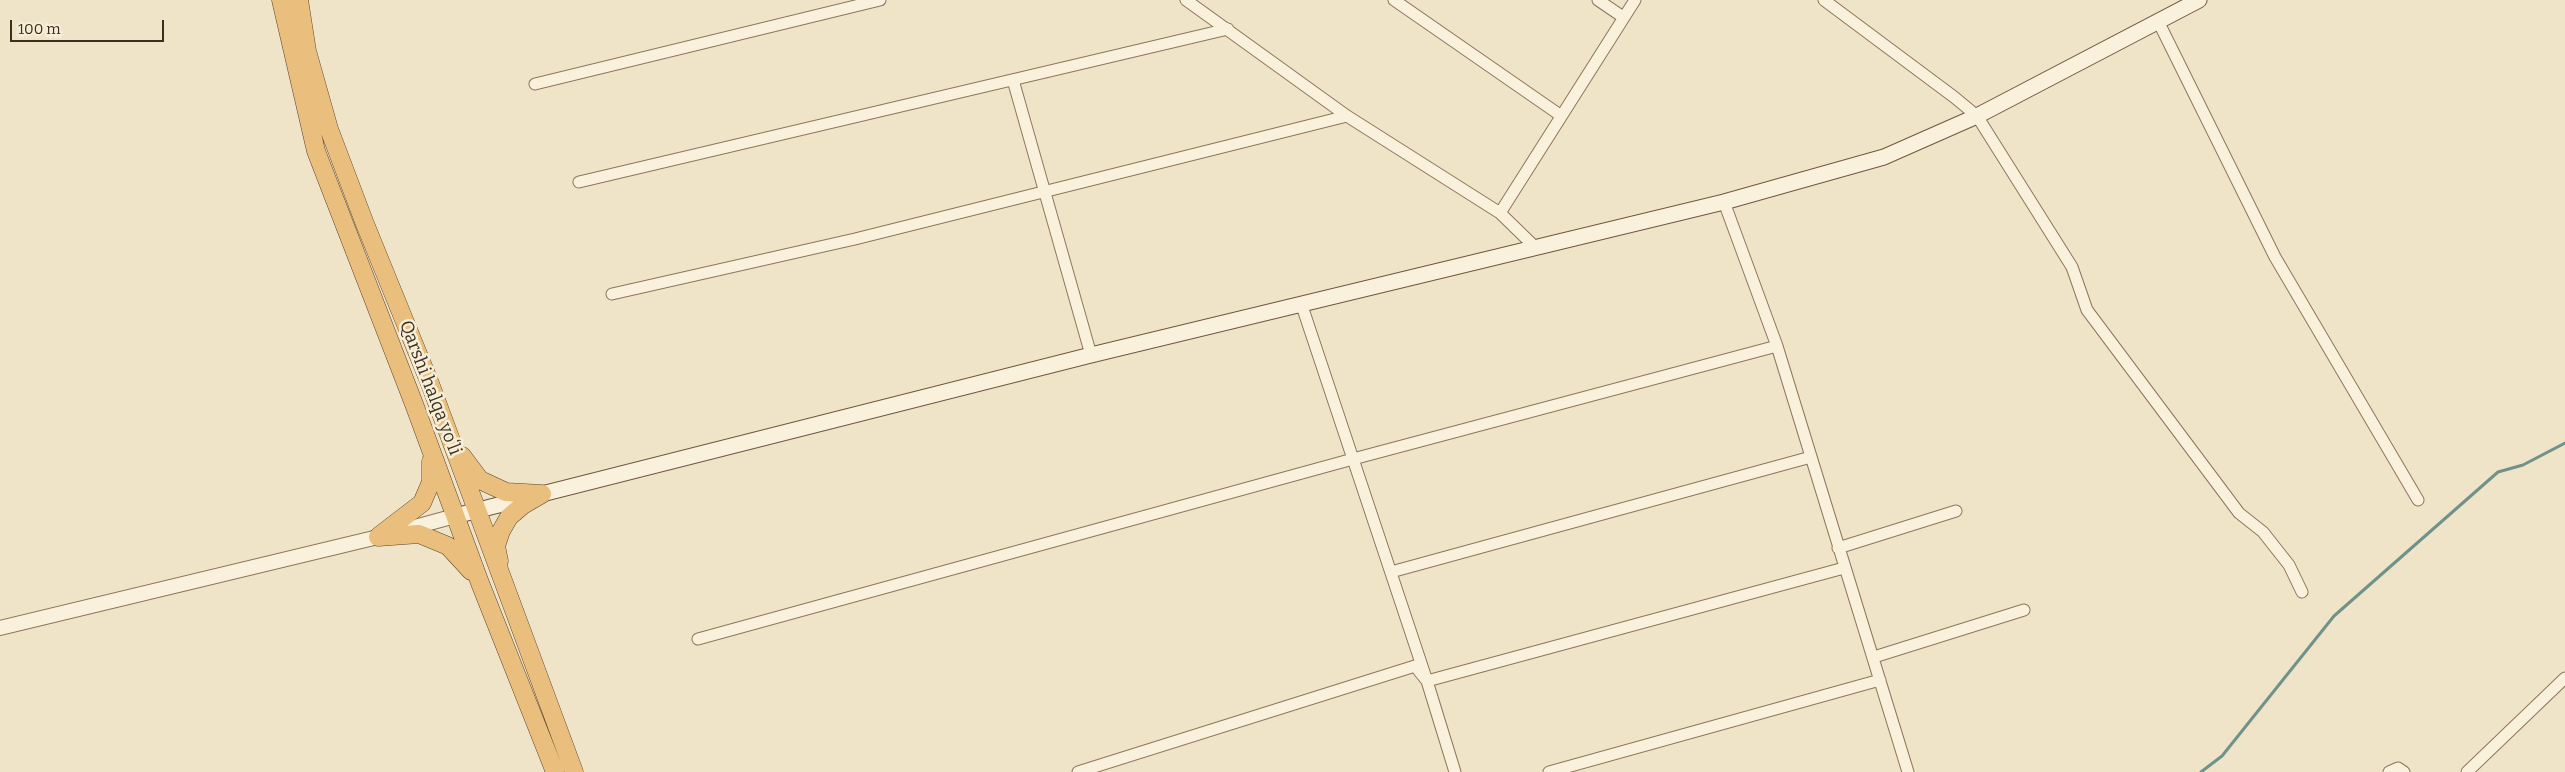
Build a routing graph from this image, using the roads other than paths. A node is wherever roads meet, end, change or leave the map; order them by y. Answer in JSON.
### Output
{"nodes":[{"id":1,"x":281,"y":0,"type":"edge"},
{"id":2,"x":299,"y":0,"type":"edge"},
{"id":3,"x":880,"y":0,"type":"edge"},
{"id":4,"x":1186,"y":0,"type":"edge"},
{"id":5,"x":1394,"y":0,"type":"edge"},
{"id":6,"x":1598,"y":0,"type":"edge"},
{"id":7,"x":1635,"y":0,"type":"edge"},
{"id":8,"x":1824,"y":0,"type":"edge"},
{"id":9,"x":2199,"y":0,"type":"edge"},
{"id":10,"x":1623,"y":17,"type":"junction"},
{"id":11,"x":2158,"y":21,"type":"junction"},
{"id":12,"x":1228,"y":29,"type":"junction"},
{"id":13,"x":1014,"y":80,"type":"junction"},
{"id":14,"x":535,"y":84,"type":"dead end"},
{"id":15,"x":1560,"y":115,"type":"junction"},
{"id":16,"x":1347,"y":116,"type":"junction"},
{"id":17,"x":1977,"y":116,"type":"junction"},
{"id":18,"x":580,"y":182,"type":"dead end"},
{"id":19,"x":1046,"y":192,"type":"junction"},
{"id":20,"x":1724,"y":202,"type":"junction"},
{"id":21,"x":1500,"y":213,"type":"junction"},
{"id":22,"x":1534,"y":246,"type":"junction"},
{"id":23,"x":612,"y":294,"type":"dead end"},
{"id":24,"x":1301,"y":303,"type":"junction"},
{"id":25,"x":1777,"y":346,"type":"junction"},
{"id":26,"x":1091,"y":355,"type":"junction"},
{"id":27,"x":448,"y":431,"type":"junction"},
{"id":28,"x":431,"y":450,"type":"junction"},
{"id":29,"x":1812,"y":457,"type":"junction"},
{"id":30,"x":1353,"y":459,"type":"junction"},
{"id":31,"x":542,"y":494,"type":"junction"},
{"id":32,"x":2418,"y":500,"type":"dead end"},
{"id":33,"x":476,"y":511,"type":"junction"},
{"id":34,"x":1956,"y":511,"type":"dead end"},
{"id":35,"x":455,"y":516,"type":"junction"},
{"id":36,"x":378,"y":537,"type":"junction"},
{"id":37,"x":1838,"y":548,"type":"junction"},
{"id":38,"x":1844,"y":568,"type":"junction"},
{"id":39,"x":1391,"y":572,"type":"junction"},
{"id":40,"x":502,"y":581,"type":"junction"},
{"id":41,"x":480,"y":583,"type":"junction"},
{"id":42,"x":2302,"y":592,"type":"dead end"},
{"id":43,"x":2024,"y":610,"type":"dead end"},
{"id":44,"x":0,"y":628,"type":"edge"},
{"id":45,"x":698,"y":639,"type":"dead end"},
{"id":46,"x":1874,"y":657,"type":"junction"},
{"id":47,"x":2565,"y":678,"type":"edge"},
{"id":48,"x":1880,"y":680,"type":"junction"},
{"id":49,"x":1427,"y":681,"type":"junction"},
{"id":50,"x":555,"y":772,"type":"edge"},
{"id":51,"x":574,"y":772,"type":"edge"},
{"id":52,"x":1078,"y":772,"type":"edge"},
{"id":53,"x":1455,"y":772,"type":"edge"},
{"id":54,"x":1549,"y":772,"type":"edge"},
{"id":55,"x":1908,"y":772,"type":"edge"},
{"id":56,"x":2389,"y":772,"type":"edge"},
{"id":57,"x":2404,"y":772,"type":"edge"},
{"id":58,"x":2467,"y":772,"type":"edge"}],
"edges":[{"from":1,"to":28,"type":"highway","name":"Qarshi halqa yoʻli"},
{"from":2,"to":27,"type":"highway","name":"Qarshi halqa yoʻli"},
{"from":3,"to":14,"type":"street"},
{"from":4,"to":12,"type":"street"},
{"from":5,"to":15,"type":"street"},
{"from":6,"to":10,"type":"street"},
{"from":7,"to":10,"type":"street"},
{"from":8,"to":17,"type":"street"},
{"from":9,"to":11,"type":"main road"},
{"from":10,"to":15,"type":"street"},
{"from":11,"to":17,"type":"main road"},
{"from":11,"to":32,"type":"street"},
{"from":12,"to":13,"type":"street"},
{"from":12,"to":16,"type":"street"},
{"from":13,"to":18,"type":"street"},
{"from":13,"to":19,"type":"street"},
{"from":15,"to":21,"type":"street"},
{"from":16,"to":19,"type":"street"},
{"from":16,"to":21,"type":"street"},
{"from":17,"to":20,"type":"main road"},
{"from":17,"to":42,"type":"street"},
{"from":19,"to":23,"type":"street"},
{"from":19,"to":26,"type":"street"},
{"from":20,"to":22,"type":"main road"},
{"from":20,"to":25,"type":"street"},
{"from":21,"to":22,"type":"street"},
{"from":22,"to":24,"type":"main road"},
{"from":24,"to":26,"type":"main road"},
{"from":24,"to":30,"type":"street"},
{"from":25,"to":29,"type":"street"},
{"from":25,"to":30,"type":"street"},
{"from":26,"to":31,"type":"main road"},
{"from":27,"to":31,"type":"highway"},
{"from":27,"to":33,"type":"highway","name":"Qarshi halqa yoʻli"},
{"from":28,"to":35,"type":"highway","name":"Qarshi halqa yoʻli"},
{"from":28,"to":36,"type":"highway"},
{"from":29,"to":37,"type":"street"},
{"from":29,"to":39,"type":"street"},
{"from":30,"to":39,"type":"street"},
{"from":30,"to":45,"type":"street"},
{"from":31,"to":33,"type":"main road"},
{"from":31,"to":40,"type":"highway"},
{"from":33,"to":35,"type":"main road"},
{"from":33,"to":40,"type":"highway","name":"Qarshi halqa yoʻli"},
{"from":34,"to":37,"type":"street"},
{"from":35,"to":36,"type":"street"},
{"from":35,"to":41,"type":"highway","name":"Qarshi halqa yoʻli"},
{"from":36,"to":41,"type":"highway"},
{"from":36,"to":44,"type":"street"},
{"from":37,"to":38,"type":"street"},
{"from":38,"to":46,"type":"street"},
{"from":38,"to":49,"type":"street"},
{"from":39,"to":49,"type":"street"},
{"from":40,"to":51,"type":"highway","name":"Qarshi halqa yoʻli"},
{"from":41,"to":50,"type":"highway","name":"Qarshi halqa yoʻli"},
{"from":43,"to":46,"type":"street"},
{"from":46,"to":48,"type":"street"},
{"from":47,"to":58,"type":"street"},
{"from":48,"to":54,"type":"street"},
{"from":48,"to":55,"type":"street"},
{"from":49,"to":52,"type":"street"},
{"from":49,"to":53,"type":"street"},
{"from":56,"to":57,"type":"street"}]}
